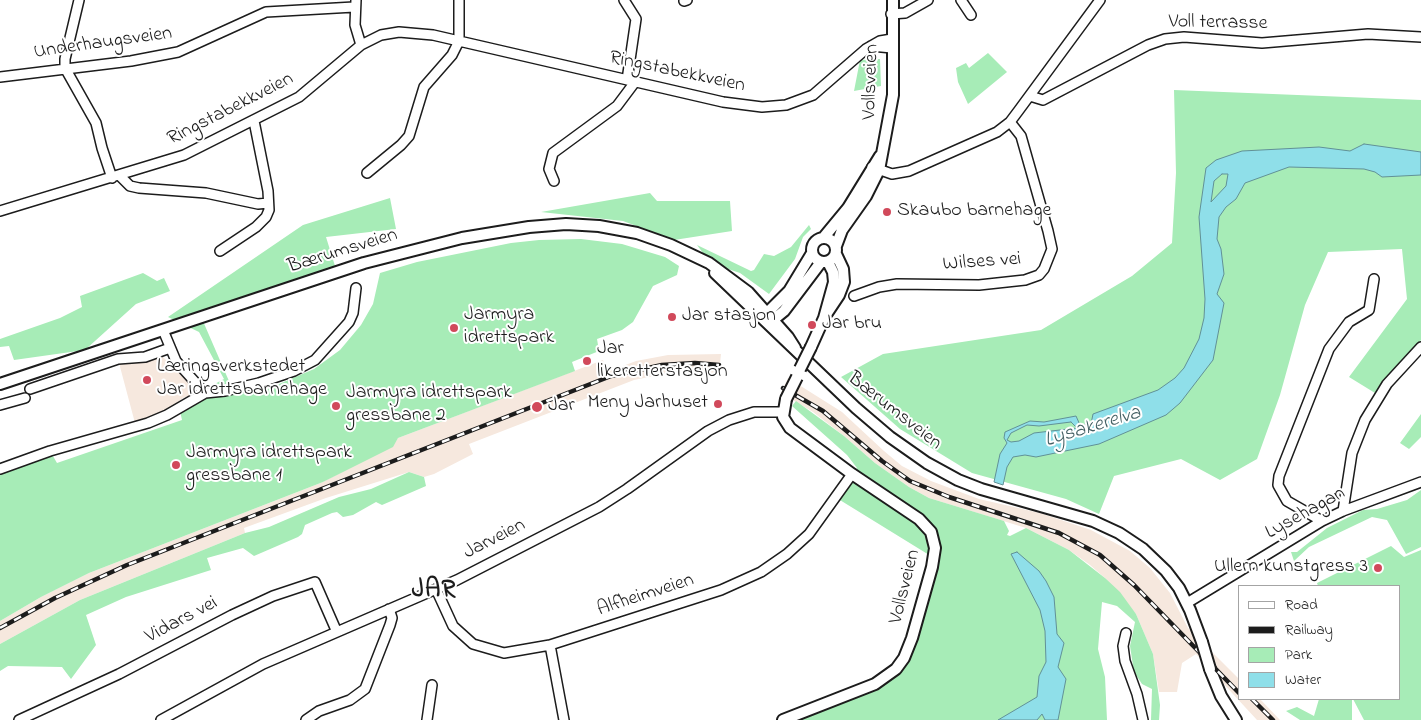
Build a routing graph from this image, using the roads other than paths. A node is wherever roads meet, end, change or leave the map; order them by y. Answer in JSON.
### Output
{"nodes":[{"id":1,"x":79,"y":0,"type":"edge"},
{"id":2,"x":460,"y":0,"type":"edge"},
{"id":3,"x":624,"y":0,"type":"edge"},
{"id":4,"x":928,"y":0,"type":"edge"},
{"id":5,"x":961,"y":0,"type":"edge"},
{"id":6,"x":1100,"y":0,"type":"edge"},
{"id":7,"x":355,"y":4,"type":"edge"},
{"id":8,"x":892,"y":6,"type":"edge"},
{"id":9,"x":971,"y":15,"type":"dead end"},
{"id":10,"x":1421,"y":37,"type":"edge"},
{"id":11,"x":459,"y":41,"type":"junction"},
{"id":12,"x":892,"y":44,"type":"junction"},
{"id":13,"x":361,"y":45,"type":"junction"},
{"id":14,"x":65,"y":68,"type":"junction"},
{"id":15,"x":0,"y":77,"type":"edge"},
{"id":16,"x":631,"y":81,"type":"junction"},
{"id":17,"x":1030,"y":96,"type":"junction"},
{"id":18,"x":254,"y":121,"type":"junction"},
{"id":19,"x":1010,"y":122,"type":"junction"},
{"id":20,"x":876,"y":168,"type":"junction"},
{"id":21,"x":367,"y":173,"type":"dead end"},
{"id":22,"x":116,"y":177,"type":"junction"},
{"id":23,"x":554,"y":181,"type":"dead end"},
{"id":24,"x":268,"y":203,"type":"junction"},
{"id":25,"x":0,"y":211,"type":"edge"},
{"id":26,"x":824,"y":237,"type":"junction"},
{"id":27,"x":836,"y":250,"type":"junction"},
{"id":28,"x":220,"y":251,"type":"dead end"},
{"id":29,"x":812,"y":253,"type":"junction"},
{"id":30,"x":824,"y":262,"type":"junction"},
{"id":31,"x":1374,"y":280,"type":"dead end"},
{"id":32,"x":356,"y":288,"type":"dead end"},
{"id":33,"x":854,"y":296,"type":"dead end"},
{"id":34,"x":767,"y":317,"type":"junction"},
{"id":35,"x":824,"y":318,"type":"junction"},
{"id":36,"x":163,"y":330,"type":"junction"},
{"id":37,"x":1421,"y":347,"type":"edge"},
{"id":38,"x":170,"y":348,"type":"junction"},
{"id":39,"x":0,"y":384,"type":"edge"},
{"id":40,"x":30,"y":389,"type":"dead end"},
{"id":41,"x":205,"y":393,"type":"junction"},
{"id":42,"x":25,"y":398,"type":"dead end"},
{"id":43,"x":0,"y":405,"type":"edge"},
{"id":44,"x":783,"y":412,"type":"junction"},
{"id":45,"x":0,"y":469,"type":"edge"},
{"id":46,"x":852,"y":474,"type":"junction"},
{"id":47,"x":1421,"y":482,"type":"edge"},
{"id":48,"x":1343,"y":511,"type":"junction"},
{"id":49,"x":1322,"y":521,"type":"junction"},
{"id":50,"x":436,"y":589,"type":"junction"},
{"id":51,"x":1187,"y":603,"type":"junction"},
{"id":52,"x":389,"y":609,"type":"junction"},
{"id":53,"x":336,"y":630,"type":"junction"},
{"id":54,"x":1126,"y":633,"type":"dead end"},
{"id":55,"x":550,"y":645,"type":"junction"},
{"id":56,"x":432,"y":685,"type":"dead end"},
{"id":57,"x":19,"y":720,"type":"edge"},
{"id":58,"x":161,"y":720,"type":"edge"},
{"id":59,"x":306,"y":720,"type":"edge"},
{"id":60,"x":427,"y":720,"type":"edge"},
{"id":61,"x":564,"y":720,"type":"edge"},
{"id":62,"x":783,"y":720,"type":"edge"},
{"id":63,"x":1143,"y":720,"type":"edge"},
{"id":64,"x":1236,"y":720,"type":"edge"}],
"edges":[{"from":1,"to":14,"type":"street"},
{"from":2,"to":11,"type":"street"},
{"from":3,"to":16,"type":"street"},
{"from":4,"to":8,"type":"street"},
{"from":5,"to":9,"type":"street"},
{"from":6,"to":17,"type":"street"},
{"from":7,"to":13,"type":"street"},
{"from":7,"to":14,"type":"street","name":"Underhaugsveien"},
{"from":8,"to":12,"type":"main road","name":"Vollsveien"},
{"from":10,"to":17,"type":"street","name":"Voll terrasse"},
{"from":11,"to":13,"type":"street","name":"Ringstabekkveien"},
{"from":11,"to":16,"type":"street","name":"Ringstabekkveien"},
{"from":11,"to":21,"type":"street"},
{"from":12,"to":16,"type":"street","name":"Ringstabekkveien"},
{"from":12,"to":20,"type":"main road","name":"Vollsveien"},
{"from":13,"to":18,"type":"street","name":"Ringstabekkveien"},
{"from":14,"to":15,"type":"street","name":"Underhaugsveien"},
{"from":14,"to":22,"type":"street"},
{"from":16,"to":23,"type":"street"},
{"from":17,"to":19,"type":"street"},
{"from":18,"to":22,"type":"street","name":"Ringstabekkveien"},
{"from":18,"to":24,"type":"street"},
{"from":19,"to":20,"type":"street"},
{"from":19,"to":33,"type":"street","name":"Wilses vei"},
{"from":20,"to":26,"type":"main road","name":"Vollsveien"},
{"from":20,"to":27,"type":"main road","name":"Vollsveien"},
{"from":22,"to":24,"type":"street"},
{"from":22,"to":25,"type":"street","name":"Ringstabekkveien"},
{"from":24,"to":28,"type":"street"},
{"from":26,"to":27,"type":"main road"},
{"from":26,"to":29,"type":"main road"},
{"from":27,"to":30,"type":"main road"},
{"from":27,"to":35,"type":"main road"},
{"from":29,"to":30,"type":"main road"},
{"from":29,"to":34,"type":"main road"},
{"from":30,"to":34,"type":"main road"},
{"from":30,"to":35,"type":"main road"},
{"from":31,"to":49,"type":"street"},
{"from":32,"to":41,"type":"street"},
{"from":34,"to":36,"type":"main road","name":"Bærumsveien"},
{"from":34,"to":51,"type":"main road","name":"Bærumsveien"},
{"from":35,"to":44,"type":"main road","bridge":true},
{"from":36,"to":38,"type":"street"},
{"from":36,"to":39,"type":"main road","name":"Bærumsveien"},
{"from":37,"to":48,"type":"street"},
{"from":38,"to":40,"type":"street"},
{"from":38,"to":41,"type":"street"},
{"from":41,"to":45,"type":"street"},
{"from":42,"to":43,"type":"street"},
{"from":44,"to":46,"type":"main road","name":"Vollsveien"},
{"from":44,"to":50,"type":"street","name":"Jarveien"},
{"from":46,"to":55,"type":"street","name":"Alfheimveien"},
{"from":46,"to":62,"type":"main road","name":"Vollsveien"},
{"from":47,"to":48,"type":"street","name":"Lysehagan"},
{"from":48,"to":49,"type":"street","name":"Lysehagan"},
{"from":49,"to":51,"type":"street","name":"Lysehagan"},
{"from":50,"to":52,"type":"street","name":"Jarveien"},
{"from":50,"to":55,"type":"street","name":"Alfheimveien"},
{"from":51,"to":64,"type":"main road","bridge":true},
{"from":52,"to":53,"type":"street","name":"Jarveien"},
{"from":52,"to":59,"type":"street"},
{"from":53,"to":57,"type":"street","name":"Vidars vei"},
{"from":53,"to":58,"type":"street","name":"Jarveien"},
{"from":54,"to":63,"type":"street"},
{"from":55,"to":61,"type":"street"},
{"from":56,"to":60,"type":"street"}]}
